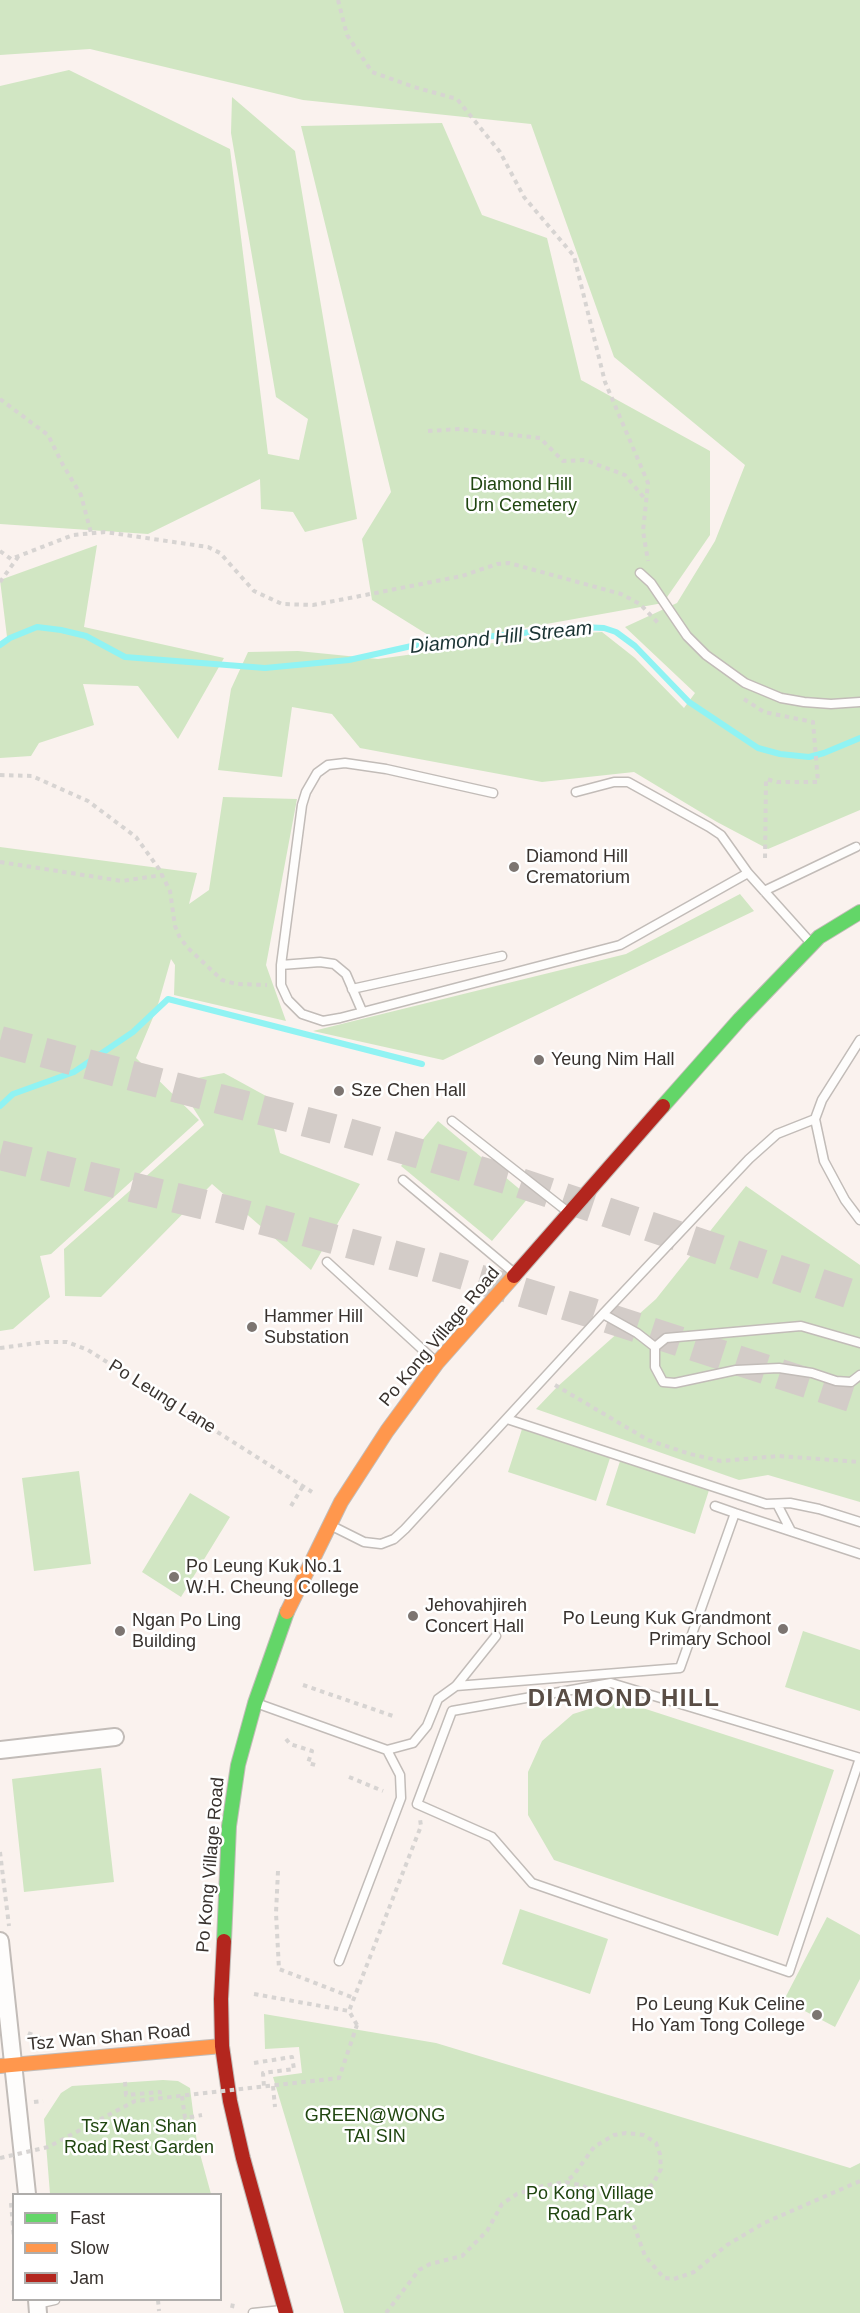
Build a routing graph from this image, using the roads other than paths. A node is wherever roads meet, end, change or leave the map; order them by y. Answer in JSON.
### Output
{"nodes":[{"id":1,"x":640,"y":573,"type":"dead end"},
{"id":2,"x":860,"y":702,"type":"edge"},
{"id":3,"x":576,"y":792,"type":"dead end"},
{"id":4,"x":493,"y":793,"type":"dead end"},
{"id":5,"x":856,"y":847,"type":"dead end"},
{"id":6,"x":748,"y":873,"type":"junction"},
{"id":7,"x":764,"y":891,"type":"junction"},
{"id":8,"x":860,"y":912,"type":"edge"},
{"id":9,"x":812,"y":944,"type":"junction"},
{"id":10,"x":502,"y":956,"type":"dead end"},
{"id":11,"x":281,"y":965,"type":"junction"},
{"id":12,"x":352,"y":989,"type":"junction"},
{"id":13,"x":362,"y":1011,"type":"junction"},
{"id":14,"x":860,"y":1040,"type":"edge"},
{"id":15,"x":815,"y":1119,"type":"junction"},
{"id":16,"x":452,"y":1121,"type":"dead end"},
{"id":17,"x":404,"y":1180,"type":"dead end"},
{"id":18,"x":569,"y":1213,"type":"junction"},
{"id":19,"x":860,"y":1220,"type":"edge"},
{"id":20,"x":327,"y":1262,"type":"dead end"},
{"id":21,"x":515,"y":1274,"type":"junction"},
{"id":22,"x":603,"y":1314,"type":"junction"},
{"id":23,"x":860,"y":1342,"type":"edge"},
{"id":24,"x":655,"y":1347,"type":"junction"},
{"id":25,"x":437,"y":1363,"type":"junction"},
{"id":26,"x":860,"y":1375,"type":"edge"},
{"id":27,"x":507,"y":1419,"type":"junction"},
{"id":28,"x":777,"y":1504,"type":"junction"},
{"id":29,"x":715,"y":1506,"type":"dead end"},
{"id":30,"x":735,"y":1512,"type":"junction"},
{"id":31,"x":860,"y":1522,"type":"edge"},
{"id":32,"x":329,"y":1524,"type":"junction"},
{"id":33,"x":791,"y":1531,"type":"junction"},
{"id":34,"x":860,"y":1554,"type":"edge"},
{"id":35,"x":496,"y":1636,"type":"dead end"},
{"id":36,"x":456,"y":1686,"type":"junction"},
{"id":37,"x":255,"y":1703,"type":"junction"},
{"id":38,"x":115,"y":1737,"type":"dead end"},
{"id":39,"x":0,"y":1750,"type":"edge"},
{"id":40,"x":387,"y":1750,"type":"junction"},
{"id":41,"x":860,"y":1758,"type":"edge"},
{"id":42,"x":0,"y":1941,"type":"edge"},
{"id":43,"x":339,"y":1961,"type":"dead end"},
{"id":44,"x":222,"y":2046,"type":"junction"},
{"id":45,"x":7,"y":2066,"type":"edge"},
{"id":46,"x":27,"y":2193,"type":"edge"},
{"id":47,"x":286,"y":2311,"type":"edge"},
{"id":48,"x":253,"y":2313,"type":"edge"}],
"edges":[{"from":1,"to":2,"type":"lane"},
{"from":3,"to":6,"type":"lane"},
{"from":4,"to":11,"type":"lane"},
{"from":5,"to":7,"type":"lane"},
{"from":6,"to":7,"type":"lane"},
{"from":6,"to":13,"type":"lane"},
{"from":7,"to":9,"type":"lane"},
{"from":8,"to":9,"type":"main road","name":"Po Kong Village Road"},
{"from":9,"to":18,"type":"main road","name":"Po Kong Village Road"},
{"from":10,"to":12,"type":"lane"},
{"from":11,"to":12,"type":"lane"},
{"from":11,"to":13,"type":"lane"},
{"from":12,"to":13,"type":"lane"},
{"from":14,"to":15,"type":"lane"},
{"from":15,"to":19,"type":"lane"},
{"from":15,"to":22,"type":"lane"},
{"from":16,"to":18,"type":"lane"},
{"from":17,"to":21,"type":"lane"},
{"from":18,"to":21,"type":"main road","name":"Po Kong Village Road"},
{"from":20,"to":25,"type":"lane"},
{"from":21,"to":25,"type":"main road","name":"Po Kong Village Road"},
{"from":22,"to":24,"type":"lane"},
{"from":22,"to":27,"type":"lane"},
{"from":23,"to":24,"type":"lane"},
{"from":24,"to":26,"type":"lane"},
{"from":25,"to":32,"type":"main road","name":"Po Kong Village Road"},
{"from":27,"to":28,"type":"lane"},
{"from":27,"to":32,"type":"lane"},
{"from":28,"to":31,"type":"lane"},
{"from":28,"to":33,"type":"lane"},
{"from":29,"to":30,"type":"lane"},
{"from":30,"to":33,"type":"lane"},
{"from":30,"to":36,"type":"lane"},
{"from":32,"to":37,"type":"main road","name":"Po Kong Village Road"},
{"from":33,"to":34,"type":"lane"},
{"from":35,"to":36,"type":"lane"},
{"from":36,"to":40,"type":"lane"},
{"from":37,"to":40,"type":"lane"},
{"from":37,"to":44,"type":"main road","name":"Po Kong Village Road"},
{"from":38,"to":39,"type":"street"},
{"from":40,"to":43,"type":"lane"},
{"from":41,"to":41,"type":"lane"},
{"from":42,"to":45,"type":"street"},
{"from":44,"to":45,"type":"main road","name":"Tsz Wan Shan Road"},
{"from":44,"to":47,"type":"main road","name":"Po Kong Village Road"},
{"from":45,"to":46,"type":"street"},
{"from":47,"to":48,"type":"lane"}]}
